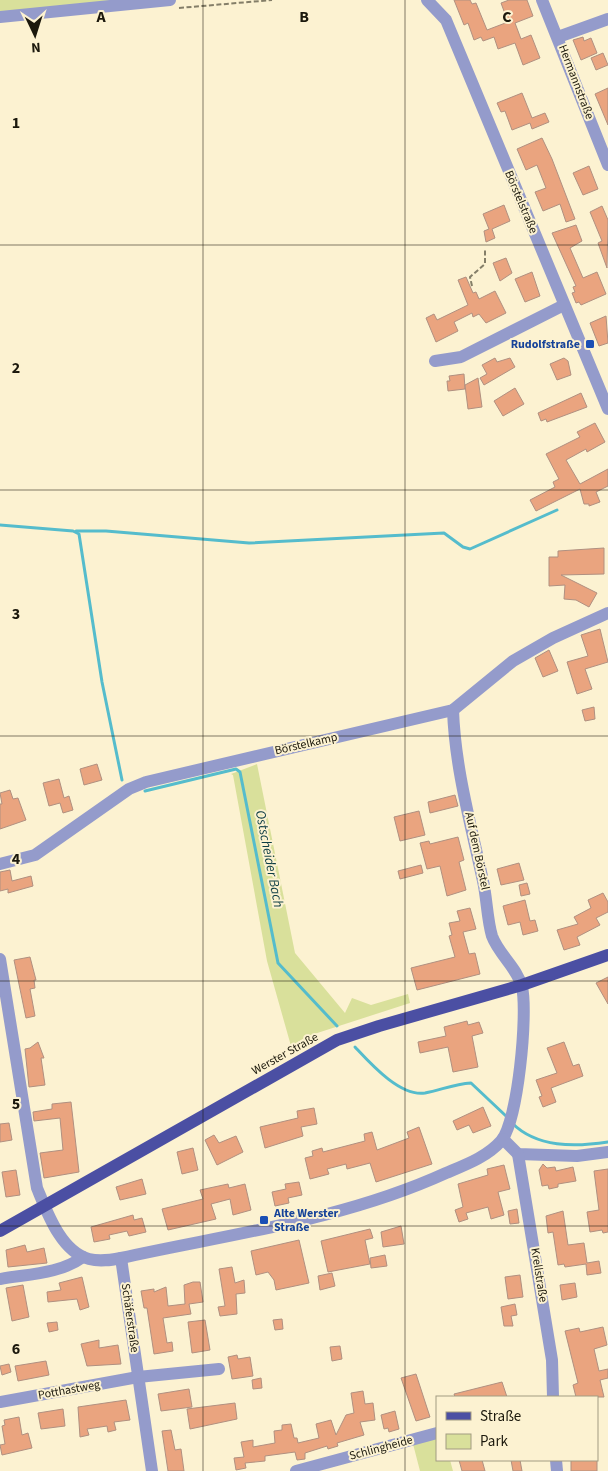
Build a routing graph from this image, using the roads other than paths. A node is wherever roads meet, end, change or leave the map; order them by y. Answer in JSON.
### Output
{"nodes":[{"id":1,"x":170,"y":0,"type":"edge"},
{"id":2,"x":427,"y":0,"type":"edge"},
{"id":3,"x":542,"y":0,"type":"edge"},
{"id":4,"x":0,"y":17,"type":"edge"},
{"id":5,"x":608,"y":19,"type":"edge"},
{"id":6,"x":558,"y":37,"type":"junction"},
{"id":7,"x":605,"y":149,"type":"edge"},
{"id":8,"x":608,"y":164,"type":"edge"},
{"id":9,"x":564,"y":305,"type":"junction"},
{"id":10,"x":435,"y":361,"type":"dead end"},
{"id":11,"x":608,"y":409,"type":"edge"},
{"id":12,"x":608,"y":613,"type":"edge"},
{"id":13,"x":452,"y":710,"type":"junction"},
{"id":14,"x":0,"y":864,"type":"edge"},
{"id":15,"x":608,"y":955,"type":"edge"},
{"id":16,"x":0,"y":959,"type":"edge"},
{"id":17,"x":522,"y":985,"type":"junction"},
{"id":18,"x":505,"y":1135,"type":"junction"},
{"id":19,"x":608,"y":1152,"type":"edge"},
{"id":20,"x":518,"y":1154,"type":"junction"},
{"id":21,"x":45,"y":1207,"type":"junction"},
{"id":22,"x":0,"y":1231,"type":"edge"},
{"id":23,"x":83,"y":1257,"type":"junction"},
{"id":24,"x":121,"y":1258,"type":"junction"},
{"id":25,"x":0,"y":1279,"type":"edge"},
{"id":26,"x":219,"y":1369,"type":"dead end"},
{"id":27,"x":138,"y":1377,"type":"junction"},
{"id":28,"x":553,"y":1396,"type":"edge"},
{"id":29,"x":0,"y":1402,"type":"edge"},
{"id":30,"x":436,"y":1432,"type":"edge"},
{"id":31,"x":152,"y":1471,"type":"edge"},
{"id":32,"x":296,"y":1471,"type":"edge"}],
"edges":[{"from":1,"to":4,"type":"street"},
{"from":2,"to":9,"type":"street","name":"Börstelstraße"},
{"from":3,"to":6,"type":"street","name":"Hermannstraße"},
{"from":5,"to":6,"type":"street"},
{"from":6,"to":7,"type":"street","name":"Hermannstraße"},
{"from":7,"to":8,"type":"street","name":"Hermannstraße"},
{"from":9,"to":10,"type":"street"},
{"from":9,"to":11,"type":"street","name":"Börstelstraße"},
{"from":12,"to":13,"type":"street","name":"Börstelkamp"},
{"from":13,"to":14,"type":"street","name":"Börstelkamp"},
{"from":13,"to":17,"type":"street","name":"Auf dem Börstel"},
{"from":15,"to":17,"type":"main road","name":"Werster Straße"},
{"from":16,"to":21,"type":"street"},
{"from":17,"to":18,"type":"street"},
{"from":17,"to":21,"type":"main road","name":"Werster Straße"},
{"from":18,"to":20,"type":"street"},
{"from":18,"to":24,"type":"street"},
{"from":19,"to":20,"type":"street"},
{"from":20,"to":28,"type":"street","name":"Krellstraße"},
{"from":21,"to":22,"type":"main road","name":"Werster Straße"},
{"from":21,"to":23,"type":"street"},
{"from":23,"to":24,"type":"street"},
{"from":23,"to":25,"type":"street"},
{"from":24,"to":27,"type":"street","name":"Schäferstraße"},
{"from":26,"to":27,"type":"street"},
{"from":27,"to":29,"type":"street","name":"Potthastweg"},
{"from":27,"to":31,"type":"street","name":"Schäferstraße"},
{"from":30,"to":32,"type":"street","name":"Schlingheide"}]}
